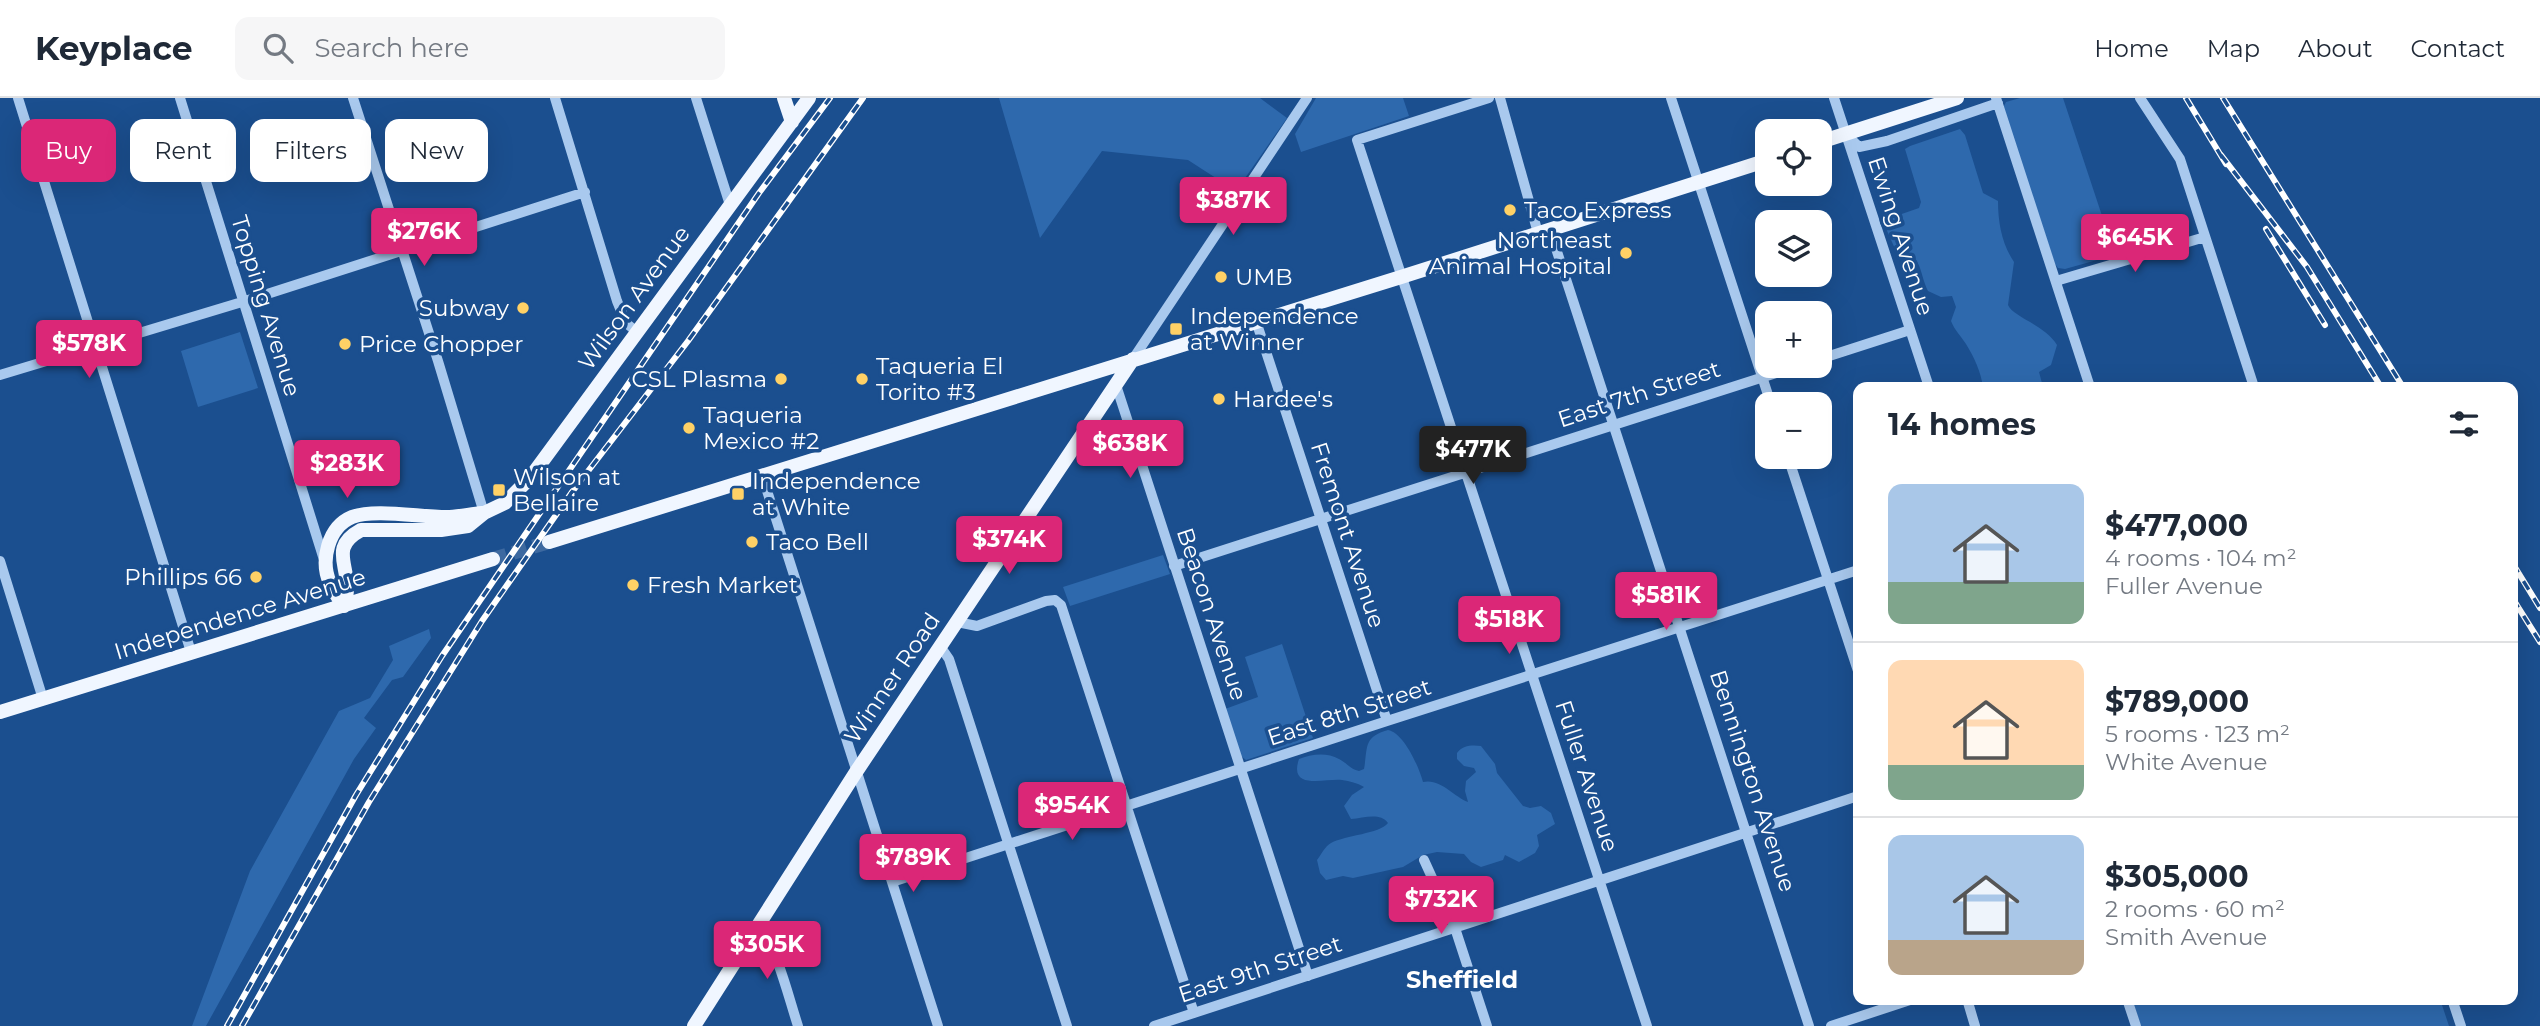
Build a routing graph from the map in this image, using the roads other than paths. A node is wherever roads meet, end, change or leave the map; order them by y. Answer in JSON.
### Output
{"nodes":[{"id":1,"x":18,"y":98,"type":"edge"},
{"id":2,"x":180,"y":98,"type":"edge"},
{"id":3,"x":353,"y":98,"type":"edge"},
{"id":4,"x":555,"y":98,"type":"edge"},
{"id":5,"x":696,"y":98,"type":"edge"},
{"id":6,"x":784,"y":98,"type":"edge"},
{"id":7,"x":809,"y":98,"type":"edge"},
{"id":8,"x":1307,"y":98,"type":"edge"},
{"id":9,"x":1489,"y":98,"type":"edge"},
{"id":10,"x":1500,"y":98,"type":"edge"},
{"id":11,"x":1671,"y":98,"type":"edge"},
{"id":12,"x":1834,"y":98,"type":"edge"},
{"id":13,"x":1956,"y":98,"type":"edge"},
{"id":14,"x":2140,"y":98,"type":"edge"},
{"id":15,"x":1999,"y":100,"type":"edge"},
{"id":16,"x":792,"y":122,"type":"junction"},
{"id":17,"x":1845,"y":133,"type":"junction"},
{"id":18,"x":1832,"y":138,"type":"edge"},
{"id":19,"x":1755,"y":165,"type":"edge"},
{"id":20,"x":1699,"y":184,"type":"junction"},
{"id":21,"x":585,"y":192,"type":"junction"},
{"id":22,"x":730,"y":205,"type":"junction"},
{"id":23,"x":1544,"y":232,"type":"junction"},
{"id":24,"x":2205,"y":237,"type":"junction"},
{"id":25,"x":402,"y":250,"type":"junction"},
{"id":26,"x":1401,"y":277,"type":"junction"},
{"id":27,"x":2056,"y":281,"type":"junction"},
{"id":28,"x":242,"y":302,"type":"junction"},
{"id":29,"x":1256,"y":321,"type":"junction"},
{"id":30,"x":1910,"y":330,"type":"junction"},
{"id":31,"x":637,"y":332,"type":"junction"},
{"id":32,"x":95,"y":347,"type":"junction"},
{"id":33,"x":1832,"y":355,"type":"edge"},
{"id":34,"x":1755,"y":356,"type":"edge"},
{"id":35,"x":1133,"y":359,"type":"junction"},
{"id":36,"x":0,"y":375,"type":"edge"},
{"id":37,"x":1759,"y":378,"type":"edge"},
{"id":38,"x":1926,"y":382,"type":"edge"},
{"id":39,"x":2088,"y":382,"type":"edge"},
{"id":40,"x":2252,"y":382,"type":"edge"},
{"id":41,"x":1116,"y":385,"type":"junction"},
{"id":42,"x":1614,"y":424,"type":"junction"},
{"id":43,"x":1792,"y":469,"type":"edge"},
{"id":44,"x":1465,"y":472,"type":"junction"},
{"id":45,"x":762,"y":475,"type":"junction"},
{"id":46,"x":484,"y":513,"type":"junction"},
{"id":47,"x":1320,"y":518,"type":"junction"},
{"id":48,"x":549,"y":542,"type":"tunnel mouth"},
{"id":49,"x":493,"y":559,"type":"tunnel mouth"},
{"id":50,"x":0,"y":561,"type":"edge"},
{"id":51,"x":326,"y":565,"type":"junction"},
{"id":52,"x":1174,"y":566,"type":"junction"},
{"id":53,"x":1853,"y":572,"type":"edge"},
{"id":54,"x":1828,"y":580,"type":"junction"},
{"id":55,"x":344,"y":606,"type":"junction"},
{"id":56,"x":957,"y":622,"type":"junction"},
{"id":57,"x":1681,"y":628,"type":"junction"},
{"id":58,"x":940,"y":646,"type":"junction"},
{"id":59,"x":191,"y":652,"type":"junction"},
{"id":60,"x":1853,"y":656,"type":"edge"},
{"id":61,"x":1532,"y":676,"type":"junction"},
{"id":62,"x":43,"y":699,"type":"junction"},
{"id":63,"x":0,"y":712,"type":"edge"},
{"id":64,"x":1387,"y":721,"type":"junction"},
{"id":65,"x":1240,"y":769,"type":"junction"},
{"id":66,"x":856,"y":772,"type":"junction"},
{"id":67,"x":1853,"y":798,"type":"edge"},
{"id":68,"x":1127,"y":807,"type":"junction"},
{"id":69,"x":1747,"y":833,"type":"junction"},
{"id":70,"x":1009,"y":846,"type":"junction"},
{"id":71,"x":1424,"y":860,"type":"dead end"},
{"id":72,"x":1600,"y":881,"type":"junction"},
{"id":73,"x":892,"y":882,"type":"junction"},
{"id":74,"x":759,"y":925,"type":"junction"},
{"id":75,"x":1455,"y":928,"type":"junction"},
{"id":76,"x":1308,"y":976,"type":"junction"},
{"id":77,"x":1895,"y":1005,"type":"edge"},
{"id":78,"x":1969,"y":1005,"type":"edge"},
{"id":79,"x":2129,"y":1005,"type":"edge"},
{"id":80,"x":2454,"y":1005,"type":"edge"},
{"id":81,"x":1194,"y":1013,"type":"junction"},
{"id":82,"x":1161,"y":1025,"type":"edge"},
{"id":83,"x":694,"y":1026,"type":"edge"},
{"id":84,"x":798,"y":1026,"type":"edge"},
{"id":85,"x":938,"y":1026,"type":"edge"},
{"id":86,"x":1067,"y":1026,"type":"edge"},
{"id":87,"x":1487,"y":1026,"type":"edge"},
{"id":88,"x":1647,"y":1026,"type":"edge"},
{"id":89,"x":1810,"y":1026,"type":"edge"},
{"id":90,"x":1831,"y":1026,"type":"edge"},
{"id":91,"x":1975,"y":1026,"type":"edge"},
{"id":92,"x":2136,"y":1026,"type":"edge"},
{"id":93,"x":2461,"y":1026,"type":"edge"}],
"edges":[{"from":1,"to":32,"type":"street"},
{"from":2,"to":28,"type":"street","name":"Topping Avenue"},
{"from":3,"to":25,"type":"street"},
{"from":4,"to":21,"type":"street"},
{"from":5,"to":22,"type":"street"},
{"from":6,"to":16,"type":"main road"},
{"from":7,"to":16,"type":"main road","name":"Wilson Avenue"},
{"from":8,"to":35,"type":"street"},
{"from":9,"to":26,"type":"street","name":"Fuller Avenue"},
{"from":10,"to":23,"type":"street","name":"Bennington Avenue"},
{"from":11,"to":20,"type":"street"},
{"from":12,"to":17,"type":"street","name":"Ewing Avenue"},
{"from":13,"to":17,"type":"main road"},
{"from":14,"to":24,"type":"street"},
{"from":15,"to":17,"type":"street"},
{"from":15,"to":27,"type":"street"},
{"from":16,"to":22,"type":"main road","name":"Wilson Avenue"},
{"from":17,"to":18,"type":"main road"},
{"from":17,"to":30,"type":"street","name":"Ewing Avenue"},
{"from":19,"to":20,"type":"main road"},
{"from":20,"to":23,"type":"main road"},
{"from":20,"to":34,"type":"street"},
{"from":21,"to":25,"type":"street"},
{"from":21,"to":31,"type":"street"},
{"from":22,"to":31,"type":"main road","name":"Wilson Avenue"},
{"from":23,"to":26,"type":"main road"},
{"from":23,"to":42,"type":"street","name":"Bennington Avenue"},
{"from":24,"to":27,"type":"street"},
{"from":24,"to":40,"type":"street"},
{"from":25,"to":28,"type":"street"},
{"from":25,"to":46,"type":"street"},
{"from":26,"to":29,"type":"main road"},
{"from":26,"to":44,"type":"street","name":"Fuller Avenue"},
{"from":27,"to":39,"type":"street"},
{"from":28,"to":32,"type":"street"},
{"from":28,"to":51,"type":"street","name":"Topping Avenue"},
{"from":29,"to":35,"type":"main road"},
{"from":29,"to":47,"type":"street","name":"Fremont Avenue"},
{"from":30,"to":33,"type":"street"},
{"from":30,"to":38,"type":"street","name":"Ewing Avenue"},
{"from":31,"to":46,"type":"main road","name":"Wilson Avenue"},
{"from":32,"to":36,"type":"street"},
{"from":32,"to":59,"type":"street"},
{"from":35,"to":41,"type":"main road","name":"Winner Road"},
{"from":35,"to":45,"type":"main road"},
{"from":37,"to":42,"type":"street","name":"East 7th Street"},
{"from":41,"to":52,"type":"street","name":"Beacon Avenue"},
{"from":41,"to":56,"type":"main road","name":"Winner Road"},
{"from":42,"to":44,"type":"street","name":"East 7th Street"},
{"from":42,"to":57,"type":"street","name":"Bennington Avenue"},
{"from":43,"to":54,"type":"street"},
{"from":44,"to":47,"type":"street","name":"East 7th Street"},
{"from":44,"to":61,"type":"street","name":"Fuller Avenue"},
{"from":45,"to":48,"type":"main road"},
{"from":45,"to":66,"type":"street"},
{"from":46,"to":51,"type":"main road","name":"Wilson Avenue"},
{"from":46,"to":55,"type":"main road","name":"Wilson Avenue"},
{"from":47,"to":52,"type":"street","name":"East 7th Street"},
{"from":47,"to":64,"type":"street","name":"Fremont Avenue"},
{"from":49,"to":55,"type":"main road","name":"Independence Avenue"},
{"from":50,"to":62,"type":"street"},
{"from":51,"to":55,"type":"main road"},
{"from":52,"to":65,"type":"street","name":"Beacon Avenue"},
{"from":53,"to":54,"type":"street","name":"East 8th Street"},
{"from":54,"to":57,"type":"street","name":"East 8th Street"},
{"from":54,"to":60,"type":"street"},
{"from":55,"to":59,"type":"main road","name":"Independence Avenue"},
{"from":56,"to":58,"type":"main road","name":"Winner Road"},
{"from":56,"to":68,"type":"street"},
{"from":57,"to":61,"type":"street","name":"East 8th Street"},
{"from":57,"to":69,"type":"street","name":"Bennington Avenue"},
{"from":58,"to":66,"type":"main road","name":"Winner Road"},
{"from":58,"to":70,"type":"street"},
{"from":59,"to":62,"type":"main road","name":"Independence Avenue"},
{"from":61,"to":64,"type":"street","name":"East 8th Street"},
{"from":61,"to":72,"type":"street","name":"Fuller Avenue"},
{"from":62,"to":63,"type":"main road","name":"Independence Avenue"},
{"from":64,"to":65,"type":"street","name":"East 8th Street"},
{"from":65,"to":68,"type":"street","name":"East 8th Street"},
{"from":65,"to":76,"type":"street","name":"Beacon Avenue"},
{"from":66,"to":73,"type":"street"},
{"from":66,"to":74,"type":"main road","name":"Winner Road"},
{"from":67,"to":69,"type":"street","name":"East 9th Street"},
{"from":68,"to":70,"type":"street","name":"East 8th Street"},
{"from":68,"to":81,"type":"street"},
{"from":69,"to":72,"type":"street","name":"East 9th Street"},
{"from":69,"to":89,"type":"street","name":"Bennington Avenue"},
{"from":70,"to":73,"type":"street","name":"East 8th Street"},
{"from":70,"to":86,"type":"street"},
{"from":71,"to":75,"type":"street"},
{"from":72,"to":75,"type":"street","name":"East 9th Street"},
{"from":72,"to":88,"type":"street","name":"Fuller Avenue"},
{"from":73,"to":85,"type":"street"},
{"from":74,"to":83,"type":"main road","name":"Winner Road"},
{"from":74,"to":84,"type":"street"},
{"from":75,"to":76,"type":"street","name":"East 9th Street"},
{"from":75,"to":87,"type":"street"},
{"from":76,"to":81,"type":"street","name":"East 9th Street"},
{"from":77,"to":90,"type":"street"},
{"from":78,"to":91,"type":"street"},
{"from":79,"to":92,"type":"street"},
{"from":80,"to":93,"type":"street"},
{"from":81,"to":82,"type":"street","name":"East 9th Street"}]}
